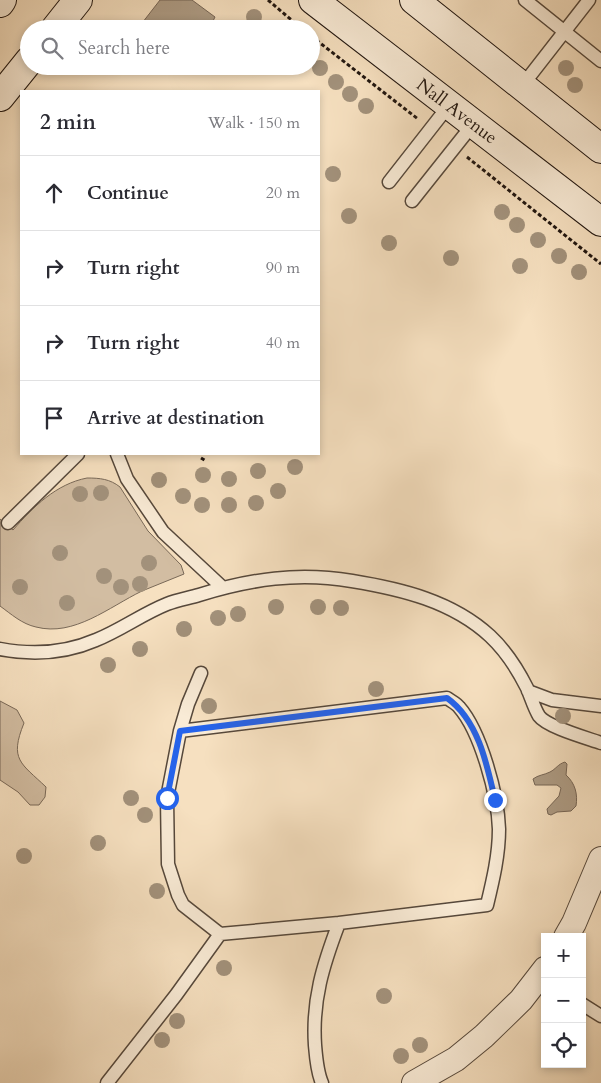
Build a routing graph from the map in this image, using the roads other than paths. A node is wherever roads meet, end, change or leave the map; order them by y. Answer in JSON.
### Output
{"nodes":[{"id":1,"x":78,"y":0,"type":"edge"},
{"id":2,"x":313,"y":0,"type":"edge"},
{"id":3,"x":414,"y":0,"type":"edge"},
{"id":4,"x":525,"y":0,"type":"edge"},
{"id":5,"x":589,"y":0,"type":"edge"},
{"id":6,"x":62,"y":20,"type":"edge"},
{"id":7,"x":565,"y":32,"type":"junction"},
{"id":8,"x":601,"y":61,"type":"edge"},
{"id":9,"x":20,"y":72,"type":"edge"},
{"id":10,"x":522,"y":86,"type":"junction"},
{"id":11,"x":0,"y":97,"type":"edge"},
{"id":12,"x":450,"y":104,"type":"junction"},
{"id":13,"x":474,"y":123,"type":"junction"},
{"id":14,"x":601,"y":149,"type":"edge"},
{"id":15,"x":389,"y":182,"type":"dead end"},
{"id":16,"x":412,"y":201,"type":"dead end"},
{"id":17,"x":601,"y":222,"type":"edge"},
{"id":18,"x":77,"y":455,"type":"edge"},
{"id":19,"x":117,"y":455,"type":"edge"},
{"id":20,"x":8,"y":522,"type":"dead end"},
{"id":21,"x":223,"y":588,"type":"junction"},
{"id":22,"x":0,"y":649,"type":"edge"},
{"id":23,"x":201,"y":673,"type":"dead end"},
{"id":24,"x":528,"y":691,"type":"junction"},
{"id":25,"x":601,"y":706,"type":"edge"},
{"id":26,"x":180,"y":731,"type":"junction"},
{"id":27,"x":601,"y":742,"type":"edge"},
{"id":28,"x":601,"y":859,"type":"edge"},
{"id":29,"x":340,"y":923,"type":"junction"},
{"id":30,"x":568,"y":933,"type":"edge"},
{"id":31,"x":220,"y":934,"type":"junction"},
{"id":32,"x":541,"y":977,"type":"edge"},
{"id":33,"x":586,"y":1007,"type":"edge"},
{"id":34,"x":601,"y":1016,"type":"edge"},
{"id":35,"x":107,"y":1083,"type":"edge"},
{"id":36,"x":322,"y":1083,"type":"edge"},
{"id":37,"x":414,"y":1083,"type":"edge"}],
"edges":[{"from":1,"to":6,"type":"main road"},
{"from":2,"to":12,"type":"main road","name":"Nall Avenue"},
{"from":3,"to":10,"type":"main road"},
{"from":4,"to":7,"type":"lane"},
{"from":5,"to":7,"type":"lane"},
{"from":7,"to":8,"type":"lane"},
{"from":7,"to":10,"type":"lane"},
{"from":9,"to":11,"type":"main road"},
{"from":10,"to":14,"type":"main road"},
{"from":12,"to":13,"type":"main road","name":"Nall Avenue"},
{"from":12,"to":15,"type":"lane"},
{"from":13,"to":16,"type":"lane"},
{"from":13,"to":17,"type":"main road","name":"Nall Avenue"},
{"from":18,"to":20,"type":"lane"},
{"from":19,"to":21,"type":"lane"},
{"from":21,"to":22,"type":"lane"},
{"from":21,"to":24,"type":"lane"},
{"from":23,"to":26,"type":"lane"},
{"from":24,"to":25,"type":"lane"},
{"from":24,"to":27,"type":"lane"},
{"from":26,"to":29,"type":"lane"},
{"from":26,"to":31,"type":"lane"},
{"from":28,"to":30,"type":"street"},
{"from":29,"to":31,"type":"lane"},
{"from":29,"to":36,"type":"lane"},
{"from":31,"to":35,"type":"lane"},
{"from":32,"to":37,"type":"street"},
{"from":33,"to":34,"type":"lane"}]}
